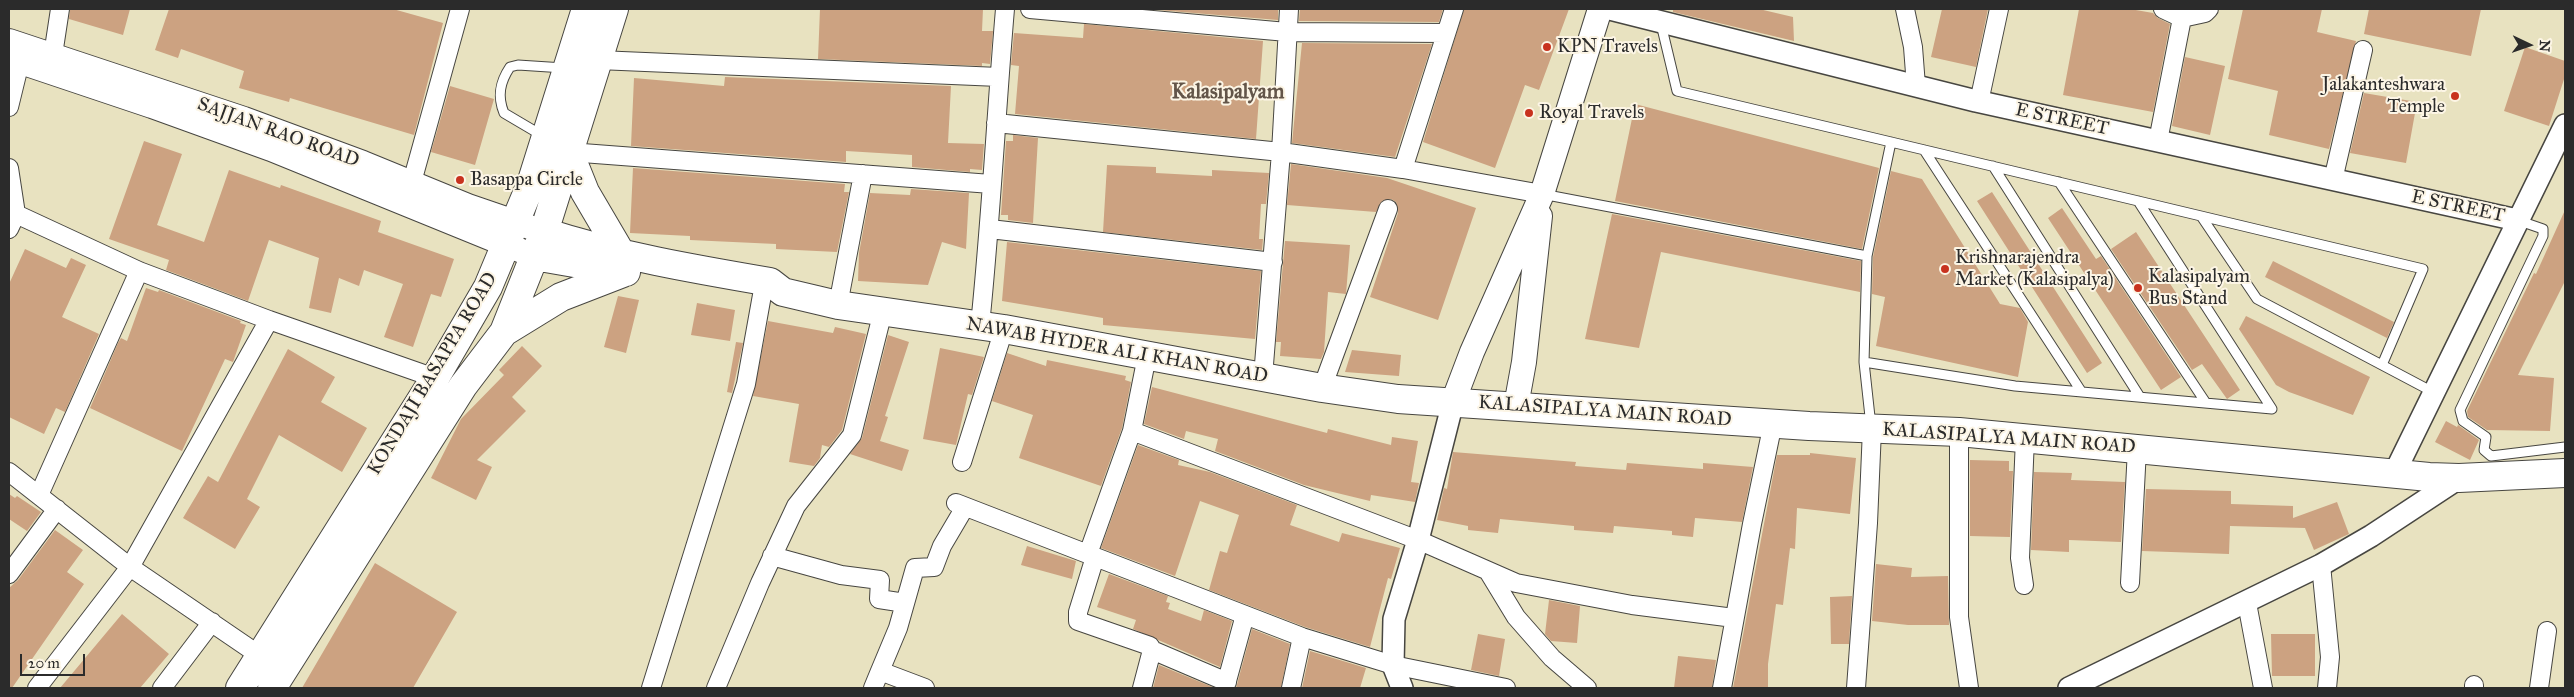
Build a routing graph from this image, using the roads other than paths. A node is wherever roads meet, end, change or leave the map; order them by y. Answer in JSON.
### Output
{"nodes":[{"id":1,"x":60,"y":9,"type":"edge"},
{"id":2,"x":460,"y":9,"type":"edge"},
{"id":3,"x":586,"y":9,"type":"edge"},
{"id":4,"x":614,"y":9,"type":"edge"},
{"id":5,"x":1004,"y":9,"type":"edge"},
{"id":6,"x":1030,"y":9,"type":"edge"},
{"id":7,"x":1289,"y":9,"type":"edge"},
{"id":8,"x":1454,"y":9,"type":"edge"},
{"id":9,"x":1600,"y":9,"type":"edge"},
{"id":10,"x":1610,"y":9,"type":"edge"},
{"id":11,"x":1905,"y":9,"type":"edge"},
{"id":12,"x":2000,"y":9,"type":"edge"},
{"id":13,"x":2163,"y":9,"type":"edge"},
{"id":14,"x":2209,"y":9,"type":"edge"},
{"id":15,"x":2182,"y":18,"type":"junction"},
{"id":16,"x":1661,"y":22,"type":"junction"},
{"id":17,"x":1287,"y":32,"type":"junction"},
{"id":18,"x":1446,"y":33,"type":"junction"},
{"id":19,"x":9,"y":41,"type":"edge"},
{"id":20,"x":2363,"y":50,"type":"dead end"},
{"id":21,"x":52,"y":55,"type":"junction"},
{"id":22,"x":14,"y":60,"type":"edge"},
{"id":23,"x":598,"y":60,"type":"junction"},
{"id":24,"x":567,"y":68,"type":"junction"},
{"id":25,"x":999,"y":77,"type":"junction"},
{"id":26,"x":1916,"y":86,"type":"junction"},
{"id":27,"x":1979,"y":102,"type":"junction"},
{"id":28,"x":9,"y":107,"type":"edge"},
{"id":29,"x":996,"y":123,"type":"junction"},
{"id":30,"x":2565,"y":125,"type":"edge"},
{"id":31,"x":545,"y":137,"type":"junction"},
{"id":32,"x":2158,"y":141,"type":"junction"},
{"id":33,"x":1891,"y":142,"type":"junction"},
{"id":34,"x":1924,"y":150,"type":"junction"},
{"id":35,"x":569,"y":152,"type":"junction"},
{"id":36,"x":1281,"y":152,"type":"junction"},
{"id":37,"x":1993,"y":166,"type":"junction"},
{"id":38,"x":9,"y":168,"type":"edge"},
{"id":39,"x":1403,"y":169,"type":"junction"},
{"id":40,"x":862,"y":174,"type":"junction"},
{"id":41,"x":2333,"y":180,"type":"junction"},
{"id":42,"x":412,"y":182,"type":"junction"},
{"id":43,"x":2059,"y":182,"type":"junction"},
{"id":44,"x":991,"y":184,"type":"junction"},
{"id":45,"x":1542,"y":194,"type":"junction"},
{"id":46,"x":2138,"y":201,"type":"junction"},
{"id":47,"x":1388,"y":209,"type":"dead end"},
{"id":48,"x":2201,"y":216,"type":"junction"},
{"id":49,"x":2517,"y":220,"type":"junction"},
{"id":50,"x":12,"y":221,"type":"edge"},
{"id":51,"x":990,"y":229,"type":"junction"},
{"id":52,"x":510,"y":234,"type":"junction"},
{"id":53,"x":539,"y":244,"type":"junction"},
{"id":54,"x":1867,"y":256,"type":"junction"},
{"id":55,"x":1273,"y":262,"type":"junction"},
{"id":56,"x":624,"y":263,"type":"junction"},
{"id":57,"x":139,"y":271,"type":"junction"},
{"id":58,"x":772,"y":293,"type":"junction"},
{"id":59,"x":838,"y":305,"type":"junction"},
{"id":60,"x":882,"y":310,"type":"junction"},
{"id":61,"x":268,"y":320,"type":"junction"},
{"id":62,"x":992,"y":327,"type":"junction"},
{"id":63,"x":504,"y":332,"type":"junction"},
{"id":64,"x":1147,"y":356,"type":"junction"},
{"id":65,"x":1864,"y":362,"type":"junction"},
{"id":66,"x":2382,"y":365,"type":"junction"},
{"id":67,"x":435,"y":378,"type":"junction"},
{"id":68,"x":1263,"y":378,"type":"junction"},
{"id":69,"x":1322,"y":388,"type":"junction"},
{"id":70,"x":2081,"y":392,"type":"junction"},
{"id":71,"x":2434,"y":392,"type":"junction"},
{"id":72,"x":2140,"y":397,"type":"junction"},
{"id":73,"x":1452,"y":402,"type":"junction"},
{"id":74,"x":2206,"y":403,"type":"junction"},
{"id":75,"x":1516,"y":406,"type":"junction"},
{"id":76,"x":1773,"y":423,"type":"junction"},
{"id":77,"x":1872,"y":428,"type":"junction"},
{"id":78,"x":1132,"y":431,"type":"junction"},
{"id":79,"x":1959,"y":432,"type":"junction"},
{"id":80,"x":2025,"y":438,"type":"junction"},
{"id":81,"x":2565,"y":447,"type":"edge"},
{"id":82,"x":2137,"y":449,"type":"junction"},
{"id":83,"x":962,"y":462,"type":"dead end"},
{"id":84,"x":9,"y":472,"type":"edge"},
{"id":85,"x":2565,"y":473,"type":"edge"},
{"id":86,"x":2394,"y":474,"type":"junction"},
{"id":87,"x":2460,"y":478,"type":"junction"},
{"id":88,"x":39,"y":495,"type":"junction"},
{"id":89,"x":57,"y":509,"type":"junction"},
{"id":90,"x":1418,"y":540,"type":"junction"},
{"id":91,"x":772,"y":556,"type":"junction"},
{"id":92,"x":1092,"y":556,"type":"junction"},
{"id":93,"x":2322,"y":565,"type":"junction"},
{"id":94,"x":130,"y":567,"type":"junction"},
{"id":95,"x":1488,"y":571,"type":"junction"},
{"id":96,"x":9,"y":574,"type":"edge"},
{"id":97,"x":2130,"y":582,"type":"dead end"},
{"id":98,"x":2024,"y":585,"type":"dead end"},
{"id":99,"x":2247,"y":602,"type":"junction"},
{"id":100,"x":905,"y":603,"type":"junction"},
{"id":101,"x":1245,"y":615,"type":"junction"},
{"id":102,"x":1734,"y":618,"type":"junction"},
{"id":103,"x":212,"y":622,"type":"junction"},
{"id":104,"x":2548,"y":632,"type":"dead end"},
{"id":105,"x":1302,"y":637,"type":"junction"},
{"id":106,"x":1152,"y":650,"type":"junction"},
{"id":107,"x":259,"y":655,"type":"junction"},
{"id":108,"x":1393,"y":665,"type":"junction"},
{"id":109,"x":880,"y":671,"type":"junction"},
{"id":110,"x":1226,"y":685,"type":"edge"},
{"id":111,"x":37,"y":688,"type":"edge"},
{"id":112,"x":162,"y":688,"type":"edge"},
{"id":113,"x":240,"y":688,"type":"edge"},
{"id":114,"x":272,"y":688,"type":"edge"},
{"id":115,"x":652,"y":688,"type":"edge"},
{"id":116,"x":716,"y":688,"type":"edge"},
{"id":117,"x":873,"y":688,"type":"edge"},
{"id":118,"x":925,"y":688,"type":"edge"},
{"id":119,"x":1142,"y":688,"type":"edge"},
{"id":120,"x":1291,"y":688,"type":"edge"},
{"id":121,"x":1402,"y":688,"type":"edge"},
{"id":122,"x":1506,"y":688,"type":"edge"},
{"id":123,"x":1587,"y":688,"type":"edge"},
{"id":124,"x":1722,"y":688,"type":"edge"},
{"id":125,"x":1856,"y":688,"type":"edge"},
{"id":126,"x":1969,"y":688,"type":"edge"},
{"id":127,"x":2069,"y":688,"type":"edge"},
{"id":128,"x":2263,"y":688,"type":"edge"},
{"id":129,"x":2327,"y":688,"type":"edge"},
{"id":130,"x":2538,"y":688,"type":"edge"}],
"edges":[{"from":1,"to":21,"type":"street"},
{"from":2,"to":42,"type":"street"},
{"from":3,"to":24,"type":"main road","name":"KONDAJI BASAPPA ROAD"},
{"from":4,"to":23,"type":"main road","name":"KONDAJI BASAPPA ROAD"},
{"from":5,"to":25,"type":"street"},
{"from":6,"to":17,"type":"street"},
{"from":7,"to":17,"type":"street"},
{"from":8,"to":18,"type":"street"},
{"from":9,"to":45,"type":"main road"},
{"from":10,"to":16,"type":"street","name":"E STREET"},
{"from":11,"to":26,"type":"street"},
{"from":12,"to":27,"type":"street"},
{"from":13,"to":15,"type":"street"},
{"from":14,"to":15,"type":"street"},
{"from":15,"to":32,"type":"street"},
{"from":16,"to":26,"type":"street","name":"E STREET"},
{"from":16,"to":33,"type":"lane"},
{"from":17,"to":18,"type":"street"},
{"from":17,"to":36,"type":"street"},
{"from":18,"to":39,"type":"street"},
{"from":19,"to":21,"type":"main road","name":"SAJJAN RAO ROAD"},
{"from":20,"to":41,"type":"street"},
{"from":21,"to":42,"type":"main road","name":"SAJJAN RAO ROAD"},
{"from":22,"to":28,"type":"street"},
{"from":22,"to":52,"type":"main road"},
{"from":23,"to":25,"type":"street"},
{"from":23,"to":35,"type":"main road","name":"KONDAJI BASAPPA ROAD"},
{"from":24,"to":31,"type":"main road","name":"KONDAJI BASAPPA ROAD"},
{"from":24,"to":31,"type":"lane"},
{"from":25,"to":29,"type":"street"},
{"from":26,"to":27,"type":"street","name":"E STREET"},
{"from":27,"to":32,"type":"street","name":"E STREET"},
{"from":29,"to":36,"type":"street"},
{"from":29,"to":44,"type":"street"},
{"from":30,"to":49,"type":"street"},
{"from":31,"to":52,"type":"main road","name":"KONDAJI BASAPPA ROAD"},
{"from":32,"to":41,"type":"street","name":"E STREET"},
{"from":33,"to":34,"type":"lane"},
{"from":33,"to":54,"type":"lane"},
{"from":34,"to":37,"type":"lane"},
{"from":34,"to":70,"type":"lane"},
{"from":35,"to":40,"type":"street"},
{"from":35,"to":53,"type":"main road","name":"KONDAJI BASAPPA ROAD"},
{"from":35,"to":56,"type":"main road"},
{"from":36,"to":39,"type":"street"},
{"from":36,"to":55,"type":"street"},
{"from":37,"to":43,"type":"lane"},
{"from":37,"to":72,"type":"lane"},
{"from":38,"to":50,"type":"street"},
{"from":39,"to":45,"type":"street"},
{"from":40,"to":44,"type":"street"},
{"from":40,"to":59,"type":"street"},
{"from":41,"to":49,"type":"street","name":"E STREET"},
{"from":42,"to":52,"type":"main road","name":"SAJJAN RAO ROAD"},
{"from":43,"to":46,"type":"lane"},
{"from":43,"to":74,"type":"lane"},
{"from":44,"to":51,"type":"street"},
{"from":45,"to":54,"type":"lane"},
{"from":45,"to":73,"type":"main road"},
{"from":45,"to":75,"type":"main road"},
{"from":46,"to":48,"type":"lane"},
{"from":46,"to":74,"type":"lane"},
{"from":47,"to":69,"type":"street"},
{"from":48,"to":66,"type":"lane"},
{"from":48,"to":66,"type":"lane"},
{"from":49,"to":71,"type":"street"},
{"from":49,"to":81,"type":"lane"},
{"from":50,"to":57,"type":"street"},
{"from":51,"to":55,"type":"street"},
{"from":51,"to":62,"type":"street"},
{"from":52,"to":53,"type":"main road"},
{"from":52,"to":67,"type":"main road","name":"KONDAJI BASAPPA ROAD"},
{"from":53,"to":56,"type":"main road","name":"NAWAB HYDER ALI KHAN ROAD"},
{"from":53,"to":63,"type":"main road","name":"KONDAJI BASAPPA ROAD"},
{"from":54,"to":65,"type":"lane"},
{"from":55,"to":68,"type":"street"},
{"from":56,"to":58,"type":"main road","name":"NAWAB HYDER ALI KHAN ROAD"},
{"from":56,"to":63,"type":"main road"},
{"from":57,"to":61,"type":"street"},
{"from":57,"to":88,"type":"street"},
{"from":58,"to":59,"type":"main road","name":"NAWAB HYDER ALI KHAN ROAD"},
{"from":58,"to":115,"type":"street"},
{"from":59,"to":60,"type":"main road","name":"NAWAB HYDER ALI KHAN ROAD"},
{"from":60,"to":62,"type":"main road","name":"NAWAB HYDER ALI KHAN ROAD"},
{"from":60,"to":91,"type":"street"},
{"from":61,"to":67,"type":"street"},
{"from":61,"to":94,"type":"street"},
{"from":62,"to":64,"type":"main road","name":"NAWAB HYDER ALI KHAN ROAD"},
{"from":62,"to":83,"type":"street"},
{"from":63,"to":114,"type":"main road","name":"KONDAJI BASAPPA ROAD"},
{"from":64,"to":68,"type":"main road","name":"NAWAB HYDER ALI KHAN ROAD"},
{"from":64,"to":78,"type":"street"},
{"from":65,"to":70,"type":"lane"},
{"from":65,"to":77,"type":"lane"},
{"from":66,"to":71,"type":"lane"},
{"from":67,"to":107,"type":"main road","name":"KONDAJI BASAPPA ROAD"},
{"from":68,"to":69,"type":"main road","name":"NAWAB HYDER ALI KHAN ROAD"},
{"from":69,"to":73,"type":"main road","name":"NAWAB HYDER ALI KHAN ROAD"},
{"from":70,"to":72,"type":"lane"},
{"from":71,"to":86,"type":"street"},
{"from":72,"to":74,"type":"lane"},
{"from":73,"to":75,"type":"main road","name":"KALASIPALYA MAIN ROAD"},
{"from":73,"to":90,"type":"street"},
{"from":75,"to":76,"type":"main road","name":"KALASIPALYA MAIN ROAD"},
{"from":76,"to":77,"type":"main road","name":"KALASIPALYA MAIN ROAD"},
{"from":76,"to":102,"type":"street"},
{"from":77,"to":79,"type":"main road","name":"KALASIPALYA MAIN ROAD"},
{"from":77,"to":125,"type":"street"},
{"from":78,"to":90,"type":"street"},
{"from":78,"to":92,"type":"street"},
{"from":79,"to":80,"type":"main road","name":"KALASIPALYA MAIN ROAD"},
{"from":79,"to":126,"type":"street"},
{"from":80,"to":82,"type":"main road","name":"KALASIPALYA MAIN ROAD"},
{"from":80,"to":98,"type":"street"},
{"from":82,"to":86,"type":"main road","name":"KALASIPALYA MAIN ROAD"},
{"from":82,"to":97,"type":"street"},
{"from":84,"to":88,"type":"street"},
{"from":85,"to":87,"type":"main road","name":"KALASIPALYA MAIN ROAD"},
{"from":86,"to":87,"type":"main road","name":"KALASIPALYA MAIN ROAD"},
{"from":87,"to":93,"type":"street"},
{"from":88,"to":89,"type":"street"},
{"from":89,"to":94,"type":"street"},
{"from":89,"to":96,"type":"street"},
{"from":90,"to":95,"type":"street"},
{"from":90,"to":108,"type":"street"},
{"from":91,"to":100,"type":"street"},
{"from":91,"to":116,"type":"street"},
{"from":92,"to":100,"type":"street"},
{"from":92,"to":101,"type":"street"},
{"from":92,"to":106,"type":"street"},
{"from":93,"to":99,"type":"street"},
{"from":93,"to":129,"type":"street"},
{"from":94,"to":103,"type":"street"},
{"from":94,"to":111,"type":"street"},
{"from":95,"to":102,"type":"street"},
{"from":95,"to":123,"type":"street"},
{"from":99,"to":127,"type":"street"},
{"from":99,"to":128,"type":"street"},
{"from":100,"to":109,"type":"street"},
{"from":101,"to":105,"type":"street"},
{"from":101,"to":110,"type":"street"},
{"from":102,"to":124,"type":"street"},
{"from":103,"to":107,"type":"street"},
{"from":103,"to":112,"type":"street"},
{"from":104,"to":130,"type":"street"},
{"from":105,"to":108,"type":"street"},
{"from":105,"to":120,"type":"street"},
{"from":106,"to":110,"type":"street"},
{"from":106,"to":119,"type":"street"},
{"from":107,"to":113,"type":"main road","name":"KONDAJI BASAPPA ROAD"},
{"from":108,"to":121,"type":"street"},
{"from":108,"to":122,"type":"street"},
{"from":109,"to":117,"type":"street"},
{"from":109,"to":118,"type":"street"}]}
